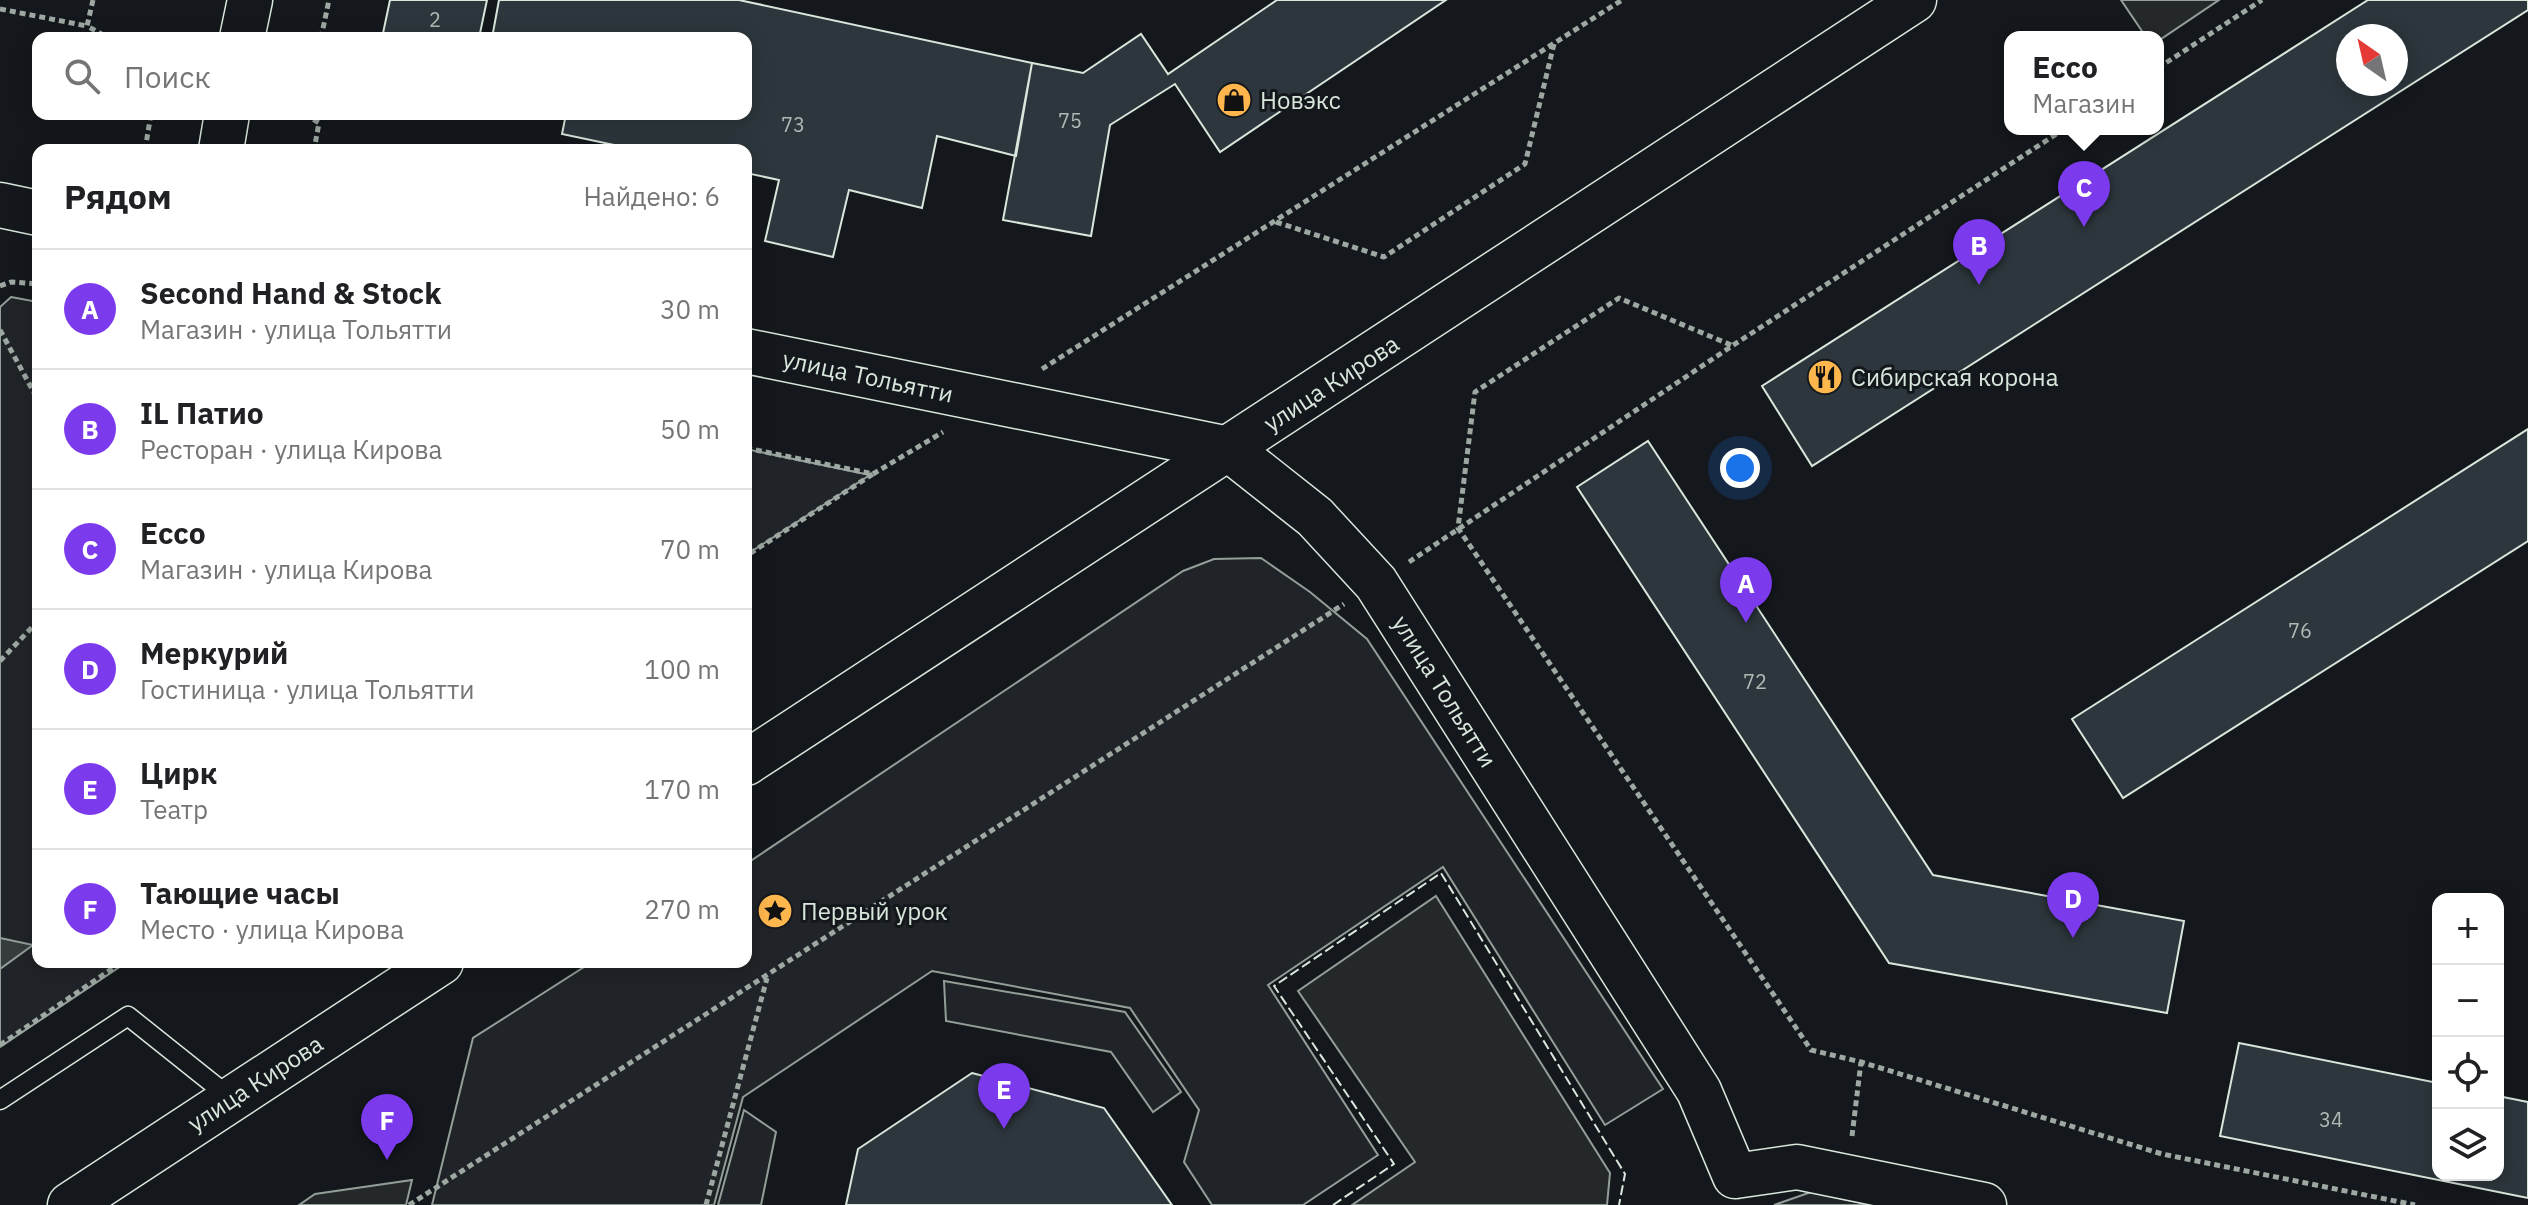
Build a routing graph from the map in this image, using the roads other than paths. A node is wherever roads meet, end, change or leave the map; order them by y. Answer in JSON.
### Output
{"nodes":[{"id":1,"x":250,"y":0,"type":"edge"},
{"id":2,"x":1914,"y":0,"type":"edge"},
{"id":3,"x":243,"y":32,"type":"edge"},
{"id":4,"x":226,"y":120,"type":"edge"},
{"id":5,"x":222,"y":144,"type":"edge"},
{"id":6,"x":0,"y":205,"type":"edge"},
{"id":7,"x":32,"y":212,"type":"edge"},
{"id":8,"x":752,"y":352,"type":"edge"},
{"id":9,"x":1229,"y":449,"type":"junction"},
{"id":10,"x":752,"y":759,"type":"edge"},
{"id":11,"x":432,"y":968,"type":"edge"},
{"id":12,"x":232,"y":1099,"type":"junction"},
{"id":13,"x":0,"y":1100,"type":"edge"},
{"id":14,"x":1732,"y":1191,"type":"edge"},
{"id":15,"x":70,"y":1205,"type":"edge"},
{"id":16,"x":1984,"y":1205,"type":"edge"}],
"edges":[{"from":1,"to":3,"type":"main road"},
{"from":2,"to":9,"type":"main road","name":"улица Кирова"},
{"from":4,"to":5,"type":"main road"},
{"from":6,"to":7,"type":"main road"},
{"from":8,"to":9,"type":"main road","name":"улица Тольятти"},
{"from":9,"to":10,"type":"main road","name":"улица Кирова"},
{"from":9,"to":14,"type":"main road","name":"улица Тольятти"},
{"from":11,"to":12,"type":"main road","name":"улица Кирова"},
{"from":12,"to":13,"type":"lane"},
{"from":12,"to":15,"type":"main road","name":"улица Кирова"},
{"from":14,"to":16,"type":"main road","name":"улица Тольятти"}]}
